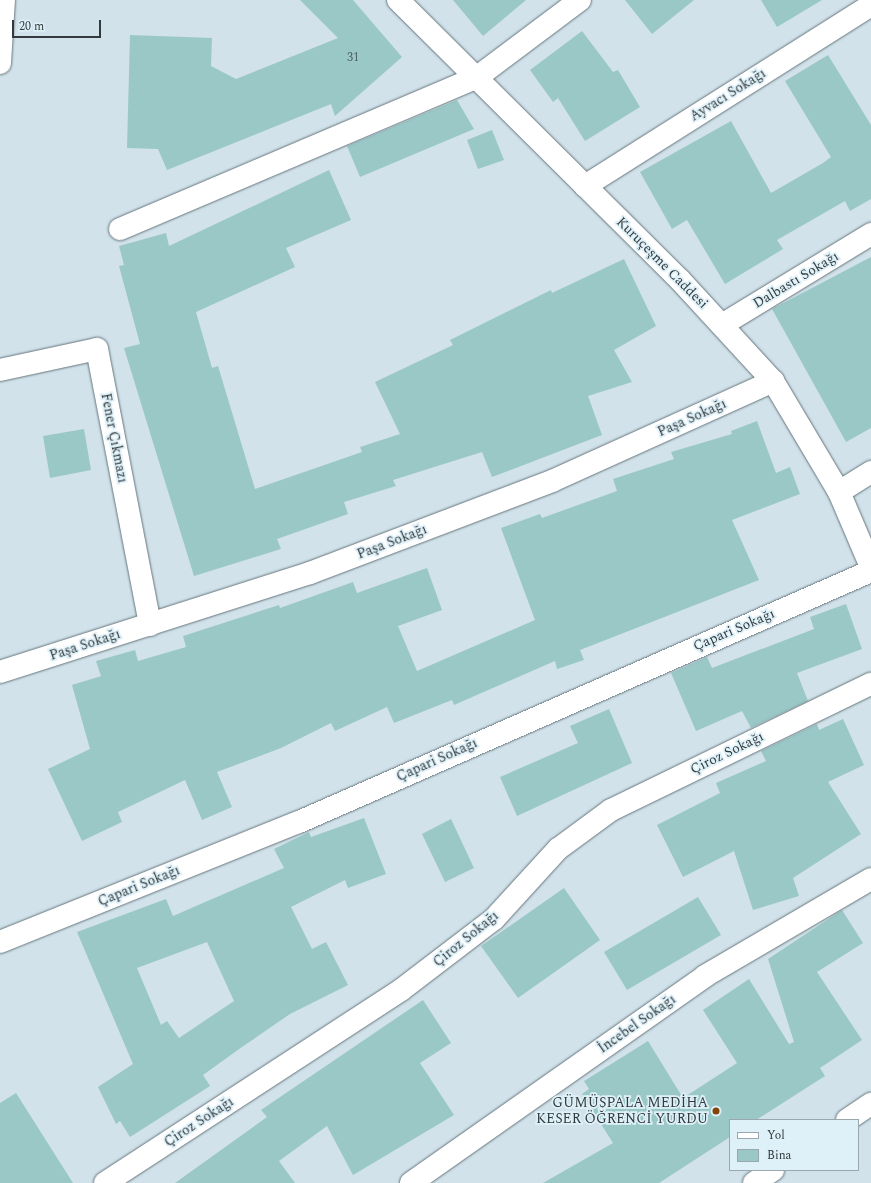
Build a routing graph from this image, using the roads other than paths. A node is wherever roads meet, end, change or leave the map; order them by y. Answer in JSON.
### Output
{"nodes":[{"id":1,"x":4,"y":0,"type":"edge"},
{"id":2,"x":398,"y":0,"type":"edge"},
{"id":3,"x":580,"y":0,"type":"edge"},
{"id":4,"x":871,"y":5,"type":"edge"},
{"id":5,"x":0,"y":63,"type":"edge"},
{"id":6,"x":476,"y":78,"type":"junction"},
{"id":7,"x":585,"y":186,"type":"junction"},
{"id":8,"x":120,"y":229,"type":"dead end"},
{"id":9,"x":871,"y":234,"type":"edge"},
{"id":10,"x":722,"y":325,"type":"junction"},
{"id":11,"x":0,"y":370,"type":"edge"},
{"id":12,"x":773,"y":381,"type":"junction"},
{"id":13,"x":871,"y":472,"type":"edge"},
{"id":14,"x":839,"y":492,"type":"junction"},
{"id":15,"x":871,"y":567,"type":"edge"},
{"id":16,"x":871,"y":571,"type":"edge"},
{"id":17,"x":150,"y":625,"type":"junction"},
{"id":18,"x":0,"y":672,"type":"edge"},
{"id":19,"x":871,"y":684,"type":"edge"},
{"id":20,"x":871,"y":879,"type":"edge"},
{"id":21,"x":0,"y":942,"type":"edge"},
{"id":22,"x":871,"y":1104,"type":"edge"},
{"id":23,"x":848,"y":1119,"type":"edge"},
{"id":24,"x":772,"y":1171,"type":"edge"},
{"id":25,"x":106,"y":1183,"type":"edge"},
{"id":26,"x":411,"y":1183,"type":"edge"},
{"id":27,"x":754,"y":1183,"type":"edge"}],
"edges":[{"from":1,"to":5,"type":"street"},
{"from":2,"to":6,"type":"street","name":"Kuruçeşme Caddesi"},
{"from":3,"to":6,"type":"street"},
{"from":4,"to":7,"type":"street","name":"Ayvacı Sokağı"},
{"from":6,"to":7,"type":"street","name":"Kuruçeşme Caddesi"},
{"from":6,"to":8,"type":"street"},
{"from":7,"to":10,"type":"street","name":"Kuruçeşme Caddesi"},
{"from":9,"to":10,"type":"street","name":"Dalbastı Sokağı"},
{"from":10,"to":12,"type":"street","name":"Kuruçeşme Caddesi"},
{"from":11,"to":17,"type":"street","name":"Fener Çıkmazı"},
{"from":12,"to":14,"type":"street","name":"Kuruçeşme Caddesi"},
{"from":12,"to":17,"type":"street","name":"Paşa Sokağı"},
{"from":13,"to":14,"type":"street"},
{"from":14,"to":15,"type":"street","name":"Kuruçeşme Caddesi"},
{"from":16,"to":21,"type":"street","name":"Çapari Sokağı"},
{"from":17,"to":18,"type":"street","name":"Paşa Sokağı"},
{"from":19,"to":25,"type":"street","name":"Çiroz Sokağı"},
{"from":20,"to":26,"type":"street","name":"İncebel Sokağı"},
{"from":22,"to":23,"type":"street"},
{"from":24,"to":27,"type":"street"}]}
